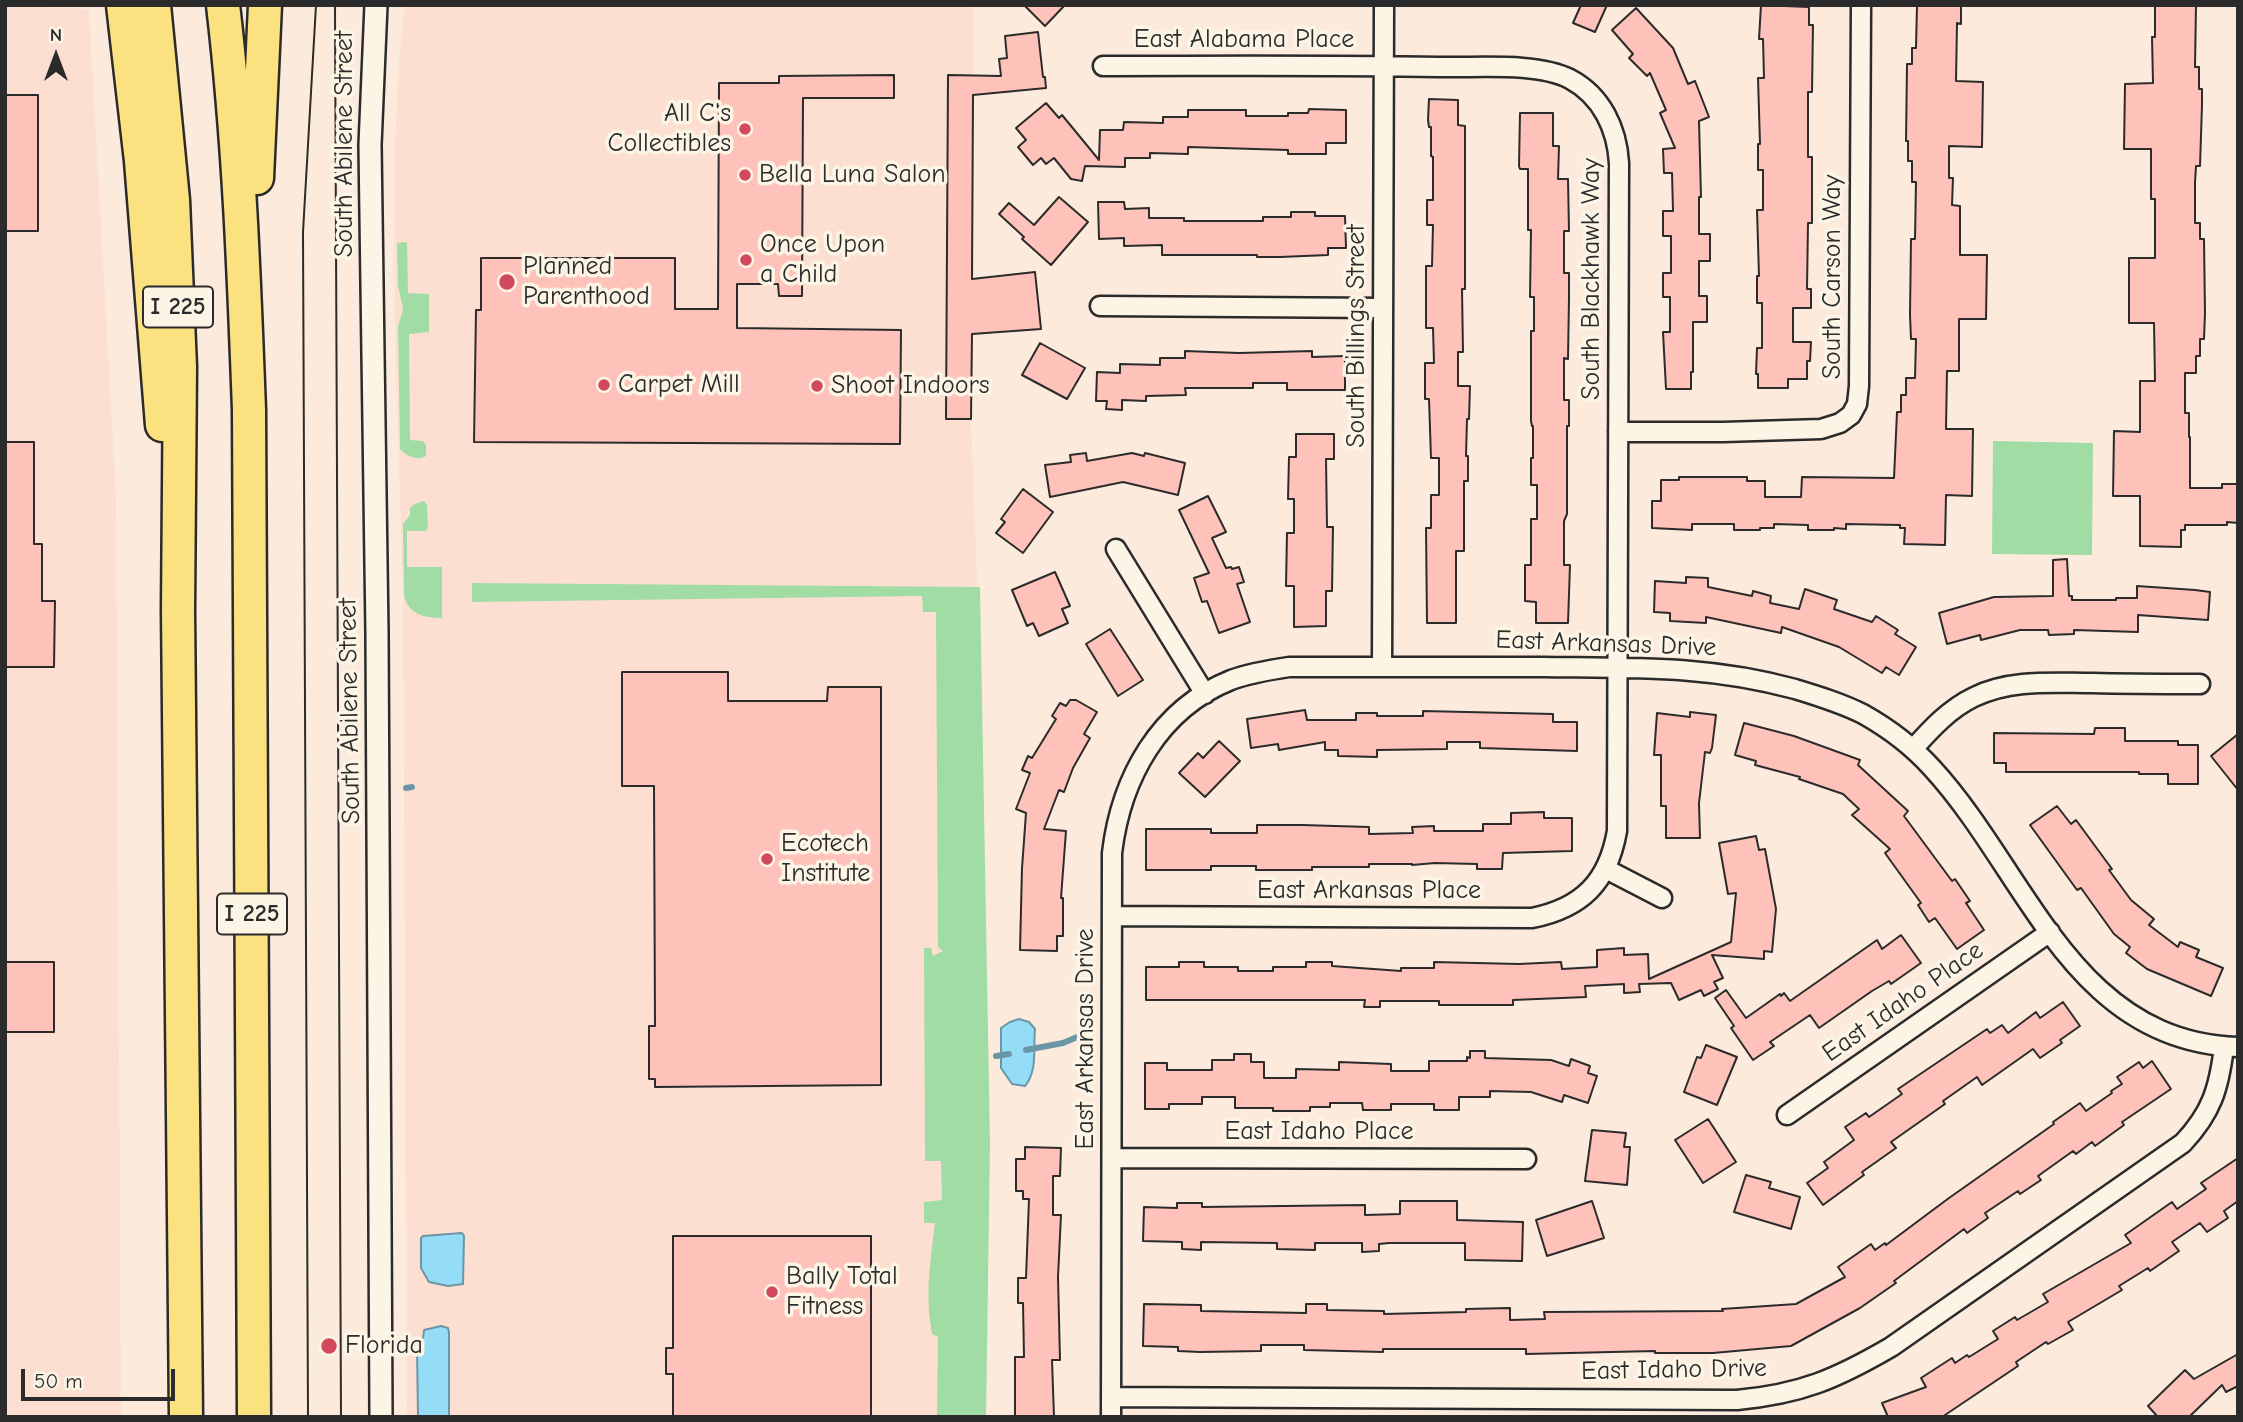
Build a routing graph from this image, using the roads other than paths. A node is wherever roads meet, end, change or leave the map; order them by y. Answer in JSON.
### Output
{"nodes":[{"id":1,"x":123,"y":5,"type":"edge"},
{"id":2,"x":154,"y":5,"type":"edge"},
{"id":3,"x":223,"y":5,"type":"edge"},
{"id":4,"x":265,"y":5,"type":"edge"},
{"id":5,"x":376,"y":5,"type":"edge"},
{"id":6,"x":1384,"y":5,"type":"edge"},
{"id":7,"x":1861,"y":5,"type":"edge"},
{"id":8,"x":1103,"y":66,"type":"dead end"},
{"id":9,"x":1384,"y":66,"type":"junction"},
{"id":10,"x":1100,"y":306,"type":"dead end"},
{"id":11,"x":1383,"y":308,"type":"junction"},
{"id":12,"x":249,"y":410,"type":"junction"},
{"id":13,"x":1618,"y":432,"type":"junction"},
{"id":14,"x":1723,"y":432,"type":"joint"},
{"id":15,"x":1116,"y":549,"type":"dead end"},
{"id":16,"x":178,"y":610,"type":"junction"},
{"id":17,"x":1382,"y":667,"type":"junction"},
{"id":18,"x":1618,"y":668,"type":"junction"},
{"id":19,"x":2200,"y":684,"type":"dead end"},
{"id":20,"x":1205,"y":694,"type":"junction"},
{"id":21,"x":1913,"y":749,"type":"junction"},
{"id":22,"x":1606,"y":869,"type":"junction"},
{"id":23,"x":1662,"y":898,"type":"dead end"},
{"id":24,"x":1112,"y":916,"type":"junction"},
{"id":25,"x":2050,"y":932,"type":"junction"},
{"id":26,"x":2231,"y":1047,"type":"edge"},
{"id":27,"x":1787,"y":1115,"type":"dead end"},
{"id":28,"x":1112,"y":1158,"type":"junction"},
{"id":29,"x":1527,"y":1159,"type":"dead end"},
{"id":30,"x":1111,"y":1397,"type":"junction"},
{"id":31,"x":186,"y":1417,"type":"edge"},
{"id":32,"x":254,"y":1417,"type":"edge"},
{"id":33,"x":382,"y":1417,"type":"edge"},
{"id":34,"x":1111,"y":1417,"type":"edge"}],
"edges":[{"from":1,"to":16,"type":"highway"},
{"from":2,"to":16,"type":"highway","number":"I 225"},
{"from":3,"to":12,"type":"highway","number":"I 225"},
{"from":4,"to":12,"type":"highway"},
{"from":5,"to":33,"type":"street","name":"South Abilene Street"},
{"from":6,"to":9,"type":"street","name":"South Billings Street"},
{"from":7,"to":14,"type":"street","name":"South Carson Way"},
{"from":8,"to":9,"type":"street","name":"East Alabama Place"},
{"from":9,"to":11,"type":"street","name":"South Billings Street"},
{"from":9,"to":13,"type":"street","name":"South Blackhawk Way"},
{"from":10,"to":11,"type":"street"},
{"from":11,"to":17,"type":"street","name":"South Billings Street"},
{"from":12,"to":32,"type":"highway","number":"I 225"},
{"from":13,"to":14,"type":"street","name":"South Blackhawk Way"},
{"from":13,"to":18,"type":"street","name":"South Blackhawk Way"},
{"from":15,"to":20,"type":"street"},
{"from":16,"to":31,"type":"highway","number":"I 225"},
{"from":17,"to":18,"type":"street","name":"East Arkansas Drive"},
{"from":17,"to":20,"type":"street","name":"East Arkansas Drive"},
{"from":18,"to":21,"type":"street","name":"East Arkansas Drive"},
{"from":18,"to":22,"type":"street","name":"East Arkansas Place"},
{"from":19,"to":21,"type":"street"},
{"from":20,"to":24,"type":"street","name":"East Arkansas Drive"},
{"from":21,"to":25,"type":"street","name":"East Arkansas Drive"},
{"from":22,"to":23,"type":"street"},
{"from":22,"to":24,"type":"street","name":"East Arkansas Place"},
{"from":24,"to":28,"type":"street","name":"East Arkansas Drive"},
{"from":25,"to":26,"type":"street","name":"East Arkansas Drive"},
{"from":25,"to":27,"type":"street","name":"East Idaho Place"},
{"from":26,"to":30,"type":"street","name":"East Idaho Drive"},
{"from":28,"to":29,"type":"street","name":"East Idaho Place"},
{"from":28,"to":30,"type":"street","name":"East Arkansas Drive"},
{"from":30,"to":34,"type":"street","name":"East Arkansas Drive"}]}
